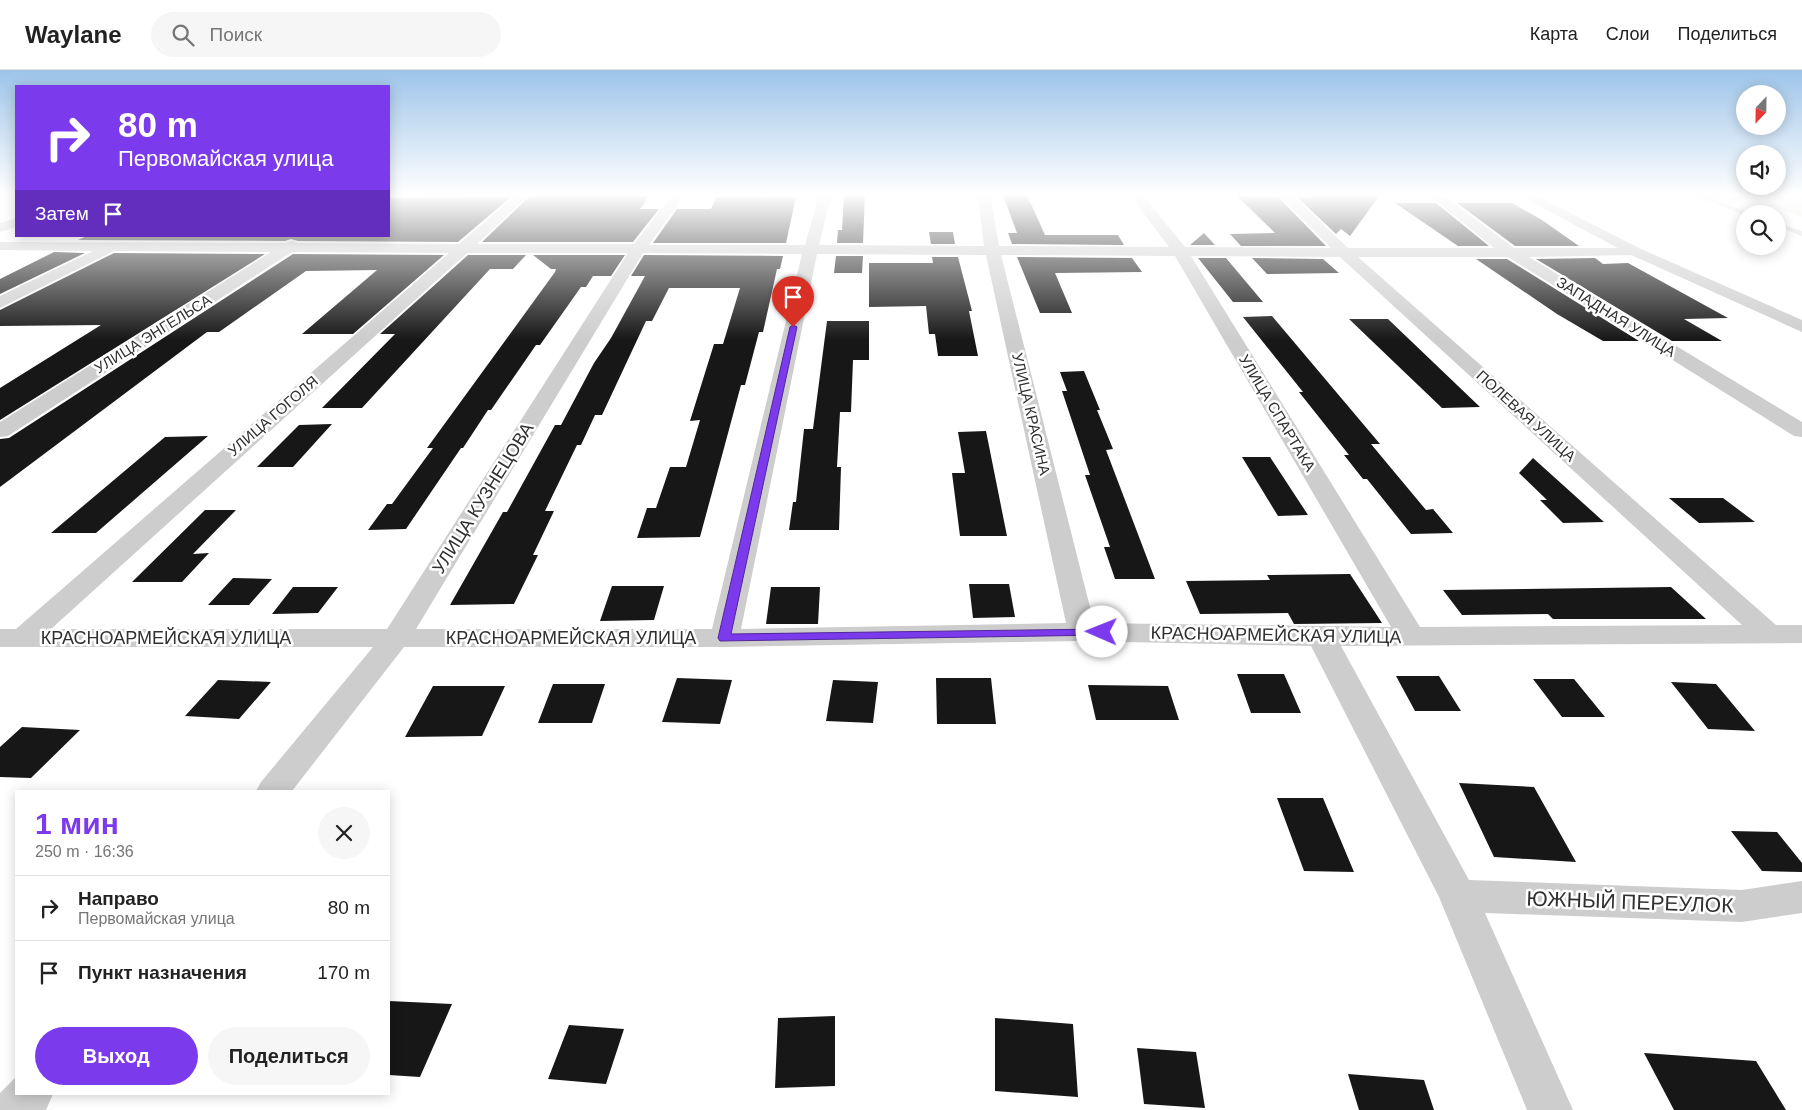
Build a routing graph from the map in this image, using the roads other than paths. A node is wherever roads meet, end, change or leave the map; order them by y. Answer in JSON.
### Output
{"nodes":[{"id":1,"x":121,"y":244,"type":"edge"},
{"id":2,"x":294,"y":244,"type":"edge"},
{"id":3,"x":468,"y":244,"type":"edge"},
{"id":4,"x":642,"y":244,"type":"edge"},
{"id":5,"x":812,"y":244,"type":"edge"},
{"id":6,"x":991,"y":244,"type":"edge"},
{"id":7,"x":1174,"y":244,"type":"edge"},
{"id":8,"x":1335,"y":244,"type":"edge"},
{"id":9,"x":1499,"y":244,"type":"edge"},
{"id":10,"x":1619,"y":244,"type":"edge"},
{"id":11,"x":0,"y":246,"type":"edge"},
{"id":12,"x":290,"y":246,"type":"junction"},
{"id":13,"x":114,"y":247,"type":"junction"},
{"id":14,"x":464,"y":247,"type":"junction"},
{"id":15,"x":639,"y":248,"type":"junction"},
{"id":16,"x":811,"y":249,"type":"junction"},
{"id":17,"x":992,"y":250,"type":"junction"},
{"id":18,"x":1180,"y":251,"type":"junction"},
{"id":19,"x":1634,"y":251,"type":"junction"},
{"id":20,"x":1344,"y":252,"type":"junction"},
{"id":21,"x":1511,"y":253,"type":"junction"},
{"id":22,"x":0,"y":303,"type":"edge"},
{"id":23,"x":1802,"y":327,"type":"edge"},
{"id":24,"x":0,"y":431,"type":"edge"},
{"id":25,"x":1802,"y":432,"type":"edge"},
{"id":26,"x":1082,"y":632,"type":"junction"},
{"id":27,"x":1769,"y":634,"type":"junction"},
{"id":28,"x":1802,"y":634,"type":"edge"},
{"id":29,"x":1411,"y":636,"type":"junction"},
{"id":30,"x":1321,"y":637,"type":"junction"},
{"id":31,"x":12,"y":638,"type":"edge"},
{"id":32,"x":396,"y":638,"type":"junction"},
{"id":33,"x":724,"y":638,"type":"junction"},
{"id":34,"x":274,"y":790,"type":"edge"},
{"id":35,"x":1458,"y":896,"type":"junction"},
{"id":36,"x":1802,"y":897,"type":"edge"},
{"id":37,"x":29,"y":1095,"type":"edge"},
{"id":38,"x":17,"y":1110,"type":"edge"},
{"id":39,"x":1550,"y":1110,"type":"edge"}],
"edges":[{"from":1,"to":13,"type":"street"},
{"from":2,"to":12,"type":"street","name":"УЛИЦА ЭНГЕЛЬСА"},
{"from":3,"to":14,"type":"street","name":"УЛИЦА ГОГОЛЯ"},
{"from":4,"to":15,"type":"street","name":"УЛИЦА КУЗНЕЦОВА"},
{"from":5,"to":16,"type":"street"},
{"from":6,"to":17,"type":"street","name":"УЛИЦА КРАСИНА"},
{"from":7,"to":18,"type":"street","name":"УЛИЦА СПАРТАКА"},
{"from":8,"to":20,"type":"street","name":"ПОЛЕВАЯ УЛИЦА"},
{"from":9,"to":21,"type":"street","name":"ЗАПАДНАЯ УЛИЦА"},
{"from":10,"to":19,"type":"street"},
{"from":11,"to":13,"type":"street"},
{"from":12,"to":13,"type":"street"},
{"from":12,"to":14,"type":"street"},
{"from":12,"to":24,"type":"street","name":"УЛИЦА ЭНГЕЛЬСА"},
{"from":13,"to":22,"type":"street"},
{"from":14,"to":15,"type":"street"},
{"from":14,"to":31,"type":"street","name":"УЛИЦА ГОГОЛЯ"},
{"from":15,"to":16,"type":"street"},
{"from":15,"to":32,"type":"street","name":"УЛИЦА КУЗНЕЦОВА"},
{"from":16,"to":17,"type":"street"},
{"from":16,"to":33,"type":"street"},
{"from":17,"to":18,"type":"street"},
{"from":17,"to":26,"type":"street","name":"УЛИЦА КРАСИНА"},
{"from":18,"to":20,"type":"street"},
{"from":18,"to":29,"type":"street","name":"УЛИЦА СПАРТАКА"},
{"from":19,"to":21,"type":"street"},
{"from":19,"to":23,"type":"street"},
{"from":20,"to":21,"type":"street"},
{"from":20,"to":27,"type":"street","name":"ПОЛЕВАЯ УЛИЦА"},
{"from":21,"to":25,"type":"street","name":"ЗАПАДНАЯ УЛИЦА"},
{"from":26,"to":30,"type":"street","name":"КРАСНОАРМЕЙСКАЯ УЛИЦА"},
{"from":26,"to":33,"type":"street","name":"КРАСНОАРМЕЙСКАЯ УЛИЦА"},
{"from":27,"to":28,"type":"street","name":"КРАСНОАРМЕЙСКАЯ УЛИЦА"},
{"from":27,"to":29,"type":"street","name":"КРАСНОАРМЕЙСКАЯ УЛИЦА"},
{"from":29,"to":30,"type":"street","name":"КРАСНОАРМЕЙСКАЯ УЛИЦА"},
{"from":30,"to":35,"type":"street"},
{"from":31,"to":32,"type":"street","name":"КРАСНОАРМЕЙСКАЯ УЛИЦА"},
{"from":32,"to":33,"type":"street","name":"КРАСНОАРМЕЙСКАЯ УЛИЦА"},
{"from":32,"to":34,"type":"street","name":"УЛИЦА КУЗНЕЦОВА"},
{"from":35,"to":36,"type":"street","name":"ЮЖНЫЙ ПЕРЕУЛОК"},
{"from":35,"to":39,"type":"street"},
{"from":37,"to":38,"type":"street"}]}
